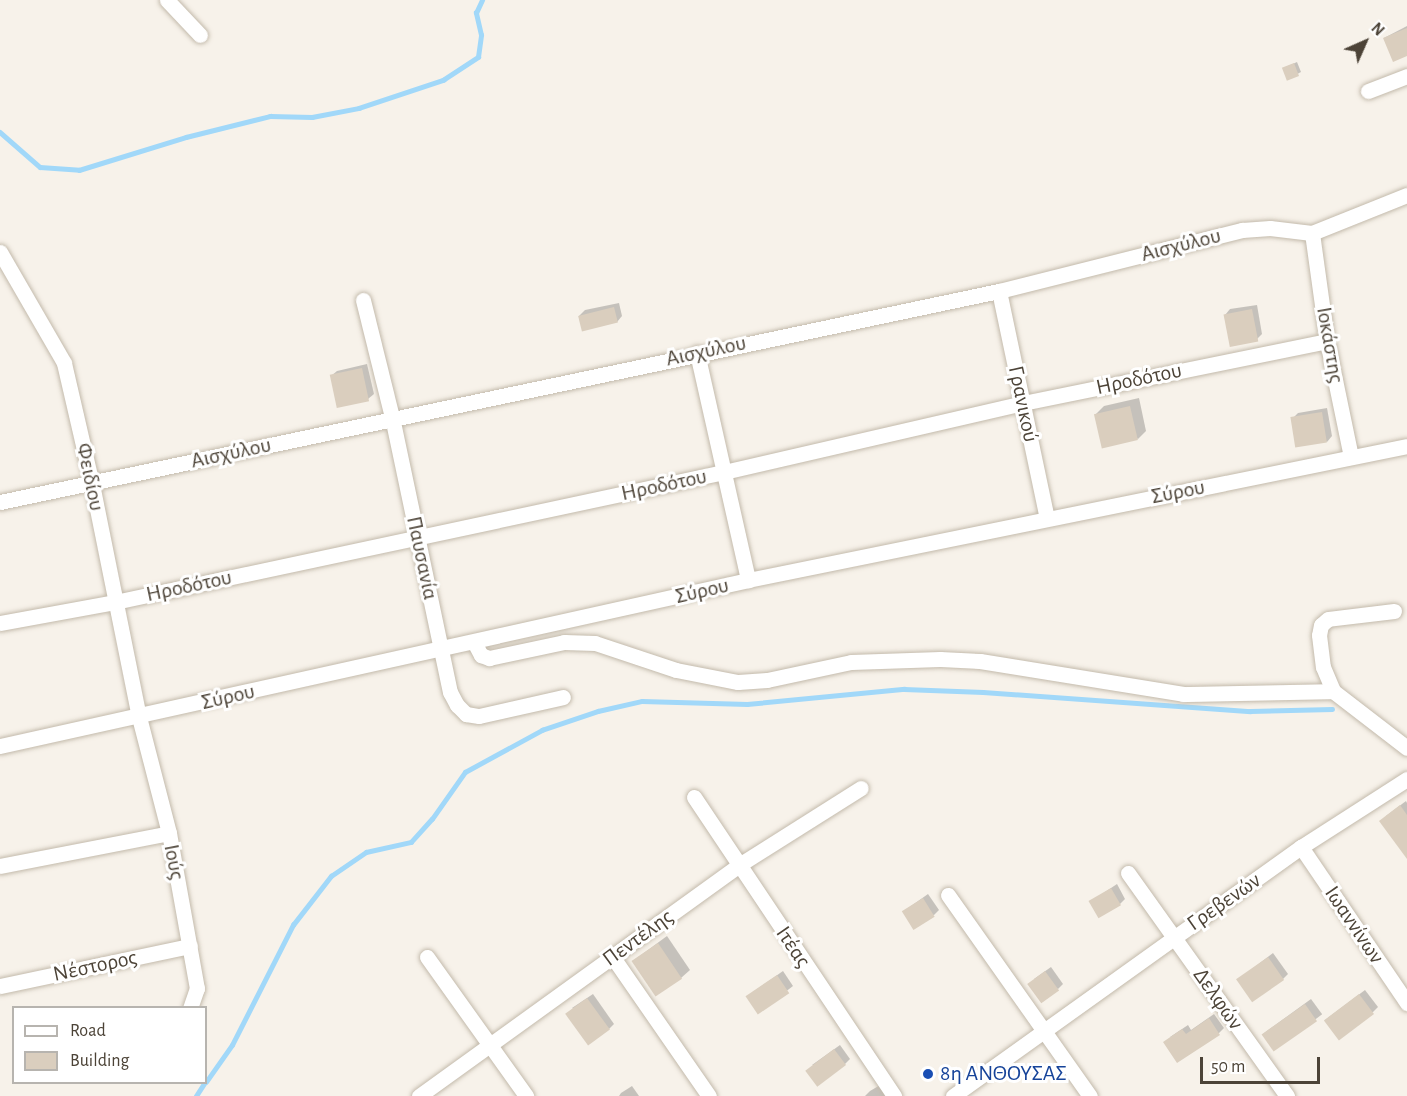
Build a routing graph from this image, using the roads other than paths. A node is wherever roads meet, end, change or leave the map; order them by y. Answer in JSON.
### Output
{"nodes":[{"id":1,"x":167,"y":0,"type":"edge"},
{"id":2,"x":200,"y":35,"type":"dead end"},
{"id":3,"x":1407,"y":76,"type":"edge"},
{"id":4,"x":1368,"y":91,"type":"dead end"},
{"id":5,"x":1407,"y":195,"type":"edge"},
{"id":6,"x":1312,"y":233,"type":"junction"},
{"id":7,"x":0,"y":252,"type":"edge"},
{"id":8,"x":999,"y":291,"type":"junction"},
{"id":9,"x":363,"y":300,"type":"dead end"},
{"id":10,"x":1327,"y":341,"type":"junction"},
{"id":11,"x":697,"y":353,"type":"junction"},
{"id":12,"x":1023,"y":403,"type":"junction"},
{"id":13,"x":392,"y":417,"type":"junction"},
{"id":14,"x":1407,"y":446,"type":"edge"},
{"id":15,"x":1351,"y":457,"type":"junction"},
{"id":16,"x":724,"y":472,"type":"junction"},
{"id":17,"x":92,"y":484,"type":"junction"},
{"id":18,"x":0,"y":502,"type":"edge"},
{"id":19,"x":1047,"y":518,"type":"junction"},
{"id":20,"x":416,"y":536,"type":"junction"},
{"id":21,"x":748,"y":580,"type":"junction"},
{"id":22,"x":115,"y":602,"type":"junction"},
{"id":23,"x":1394,"y":611,"type":"dead end"},
{"id":24,"x":0,"y":623,"type":"edge"},
{"id":25,"x":474,"y":642,"type":"junction"},
{"id":26,"x":442,"y":649,"type":"junction"},
{"id":27,"x":1333,"y":691,"type":"junction"},
{"id":28,"x":563,"y":697,"type":"dead end"},
{"id":29,"x":139,"y":717,"type":"junction"},
{"id":30,"x":0,"y":746,"type":"edge"},
{"id":31,"x":1407,"y":748,"type":"edge"},
{"id":32,"x":1407,"y":779,"type":"edge"},
{"id":33,"x":861,"y":788,"type":"dead end"},
{"id":34,"x":694,"y":797,"type":"dead end"},
{"id":35,"x":169,"y":833,"type":"junction"},
{"id":36,"x":1301,"y":847,"type":"junction"},
{"id":37,"x":739,"y":865,"type":"junction"},
{"id":38,"x":0,"y":866,"type":"edge"},
{"id":39,"x":1128,"y":873,"type":"dead end"},
{"id":40,"x":948,"y":895,"type":"dead end"},
{"id":41,"x":1174,"y":937,"type":"junction"},
{"id":42,"x":190,"y":946,"type":"junction"},
{"id":43,"x":612,"y":956,"type":"junction"},
{"id":44,"x":427,"y":957,"type":"dead end"},
{"id":45,"x":0,"y":986,"type":"edge"},
{"id":46,"x":1407,"y":1002,"type":"edge"},
{"id":47,"x":191,"y":1006,"type":"edge"},
{"id":48,"x":1044,"y":1030,"type":"junction"},
{"id":49,"x":490,"y":1045,"type":"junction"},
{"id":50,"x":419,"y":1096,"type":"edge"},
{"id":51,"x":526,"y":1096,"type":"edge"},
{"id":52,"x":709,"y":1096,"type":"edge"},
{"id":53,"x":894,"y":1096,"type":"edge"},
{"id":54,"x":953,"y":1096,"type":"edge"},
{"id":55,"x":1090,"y":1096,"type":"edge"},
{"id":56,"x":1287,"y":1096,"type":"edge"}],
"edges":[{"from":1,"to":2,"type":"street"},
{"from":3,"to":4,"type":"street"},
{"from":5,"to":6,"type":"street","name":"Αισχύλου"},
{"from":6,"to":8,"type":"street","name":"Αισχύλου"},
{"from":6,"to":10,"type":"street","name":"Ιοκάστης"},
{"from":7,"to":17,"type":"street","name":"Φειδίου"},
{"from":8,"to":11,"type":"street","name":"Αισχύλου"},
{"from":8,"to":12,"type":"street","name":"Γρανικού"},
{"from":9,"to":13,"type":"street","name":"Παυσανία"},
{"from":10,"to":12,"type":"street","name":"Ηροδότου"},
{"from":10,"to":15,"type":"street","name":"Ιοκάστης"},
{"from":11,"to":13,"type":"street","name":"Αισχύλου"},
{"from":11,"to":16,"type":"street"},
{"from":12,"to":16,"type":"street","name":"Ηροδότου"},
{"from":12,"to":19,"type":"street","name":"Γρανικού"},
{"from":13,"to":17,"type":"street","name":"Αισχύλου"},
{"from":13,"to":20,"type":"street","name":"Παυσανία"},
{"from":14,"to":15,"type":"street","name":"Σύρου"},
{"from":15,"to":19,"type":"street","name":"Σύρου"},
{"from":16,"to":20,"type":"street","name":"Ηροδότου"},
{"from":16,"to":21,"type":"street"},
{"from":17,"to":18,"type":"street","name":"Αισχύλου"},
{"from":17,"to":22,"type":"street","name":"Φειδίου"},
{"from":19,"to":21,"type":"street","name":"Σύρου"},
{"from":20,"to":22,"type":"street","name":"Ηροδότου"},
{"from":20,"to":26,"type":"street","name":"Παυσανία"},
{"from":21,"to":25,"type":"street","name":"Σύρου"},
{"from":22,"to":24,"type":"street","name":"Ηροδότου"},
{"from":22,"to":29,"type":"street","name":"Φειδίου"},
{"from":23,"to":27,"type":"street"},
{"from":25,"to":26,"type":"street","name":"Σύρου"},
{"from":25,"to":27,"type":"street"},
{"from":26,"to":28,"type":"street","name":"Παυσανία"},
{"from":26,"to":29,"type":"street","name":"Σύρου"},
{"from":27,"to":31,"type":"street"},
{"from":29,"to":30,"type":"street","name":"Σύρου"},
{"from":29,"to":35,"type":"street","name":"Ιούς"},
{"from":32,"to":36,"type":"street","name":"Γρεβενών"},
{"from":33,"to":37,"type":"street","name":"Πεντέλης"},
{"from":34,"to":37,"type":"street","name":"Ιτέας"},
{"from":35,"to":38,"type":"street"},
{"from":35,"to":42,"type":"street","name":"Ιούς"},
{"from":36,"to":41,"type":"street","name":"Γρεβενών"},
{"from":36,"to":46,"type":"street","name":"Ιωαννίνων"},
{"from":37,"to":43,"type":"street","name":"Πεντέλης"},
{"from":37,"to":53,"type":"street","name":"Ιτέας"},
{"from":39,"to":41,"type":"street","name":"Δελφών"},
{"from":40,"to":48,"type":"street"},
{"from":41,"to":48,"type":"street","name":"Γρεβενών"},
{"from":41,"to":56,"type":"street","name":"Δελφών"},
{"from":42,"to":45,"type":"street","name":"Νέστορος"},
{"from":42,"to":47,"type":"street","name":"Ιούς"},
{"from":43,"to":49,"type":"street","name":"Πεντέλης"},
{"from":43,"to":52,"type":"street"},
{"from":44,"to":49,"type":"street"},
{"from":48,"to":54,"type":"street","name":"Γρεβενών"},
{"from":48,"to":55,"type":"street"},
{"from":49,"to":50,"type":"street","name":"Πεντέλης"},
{"from":49,"to":51,"type":"street"}]}
